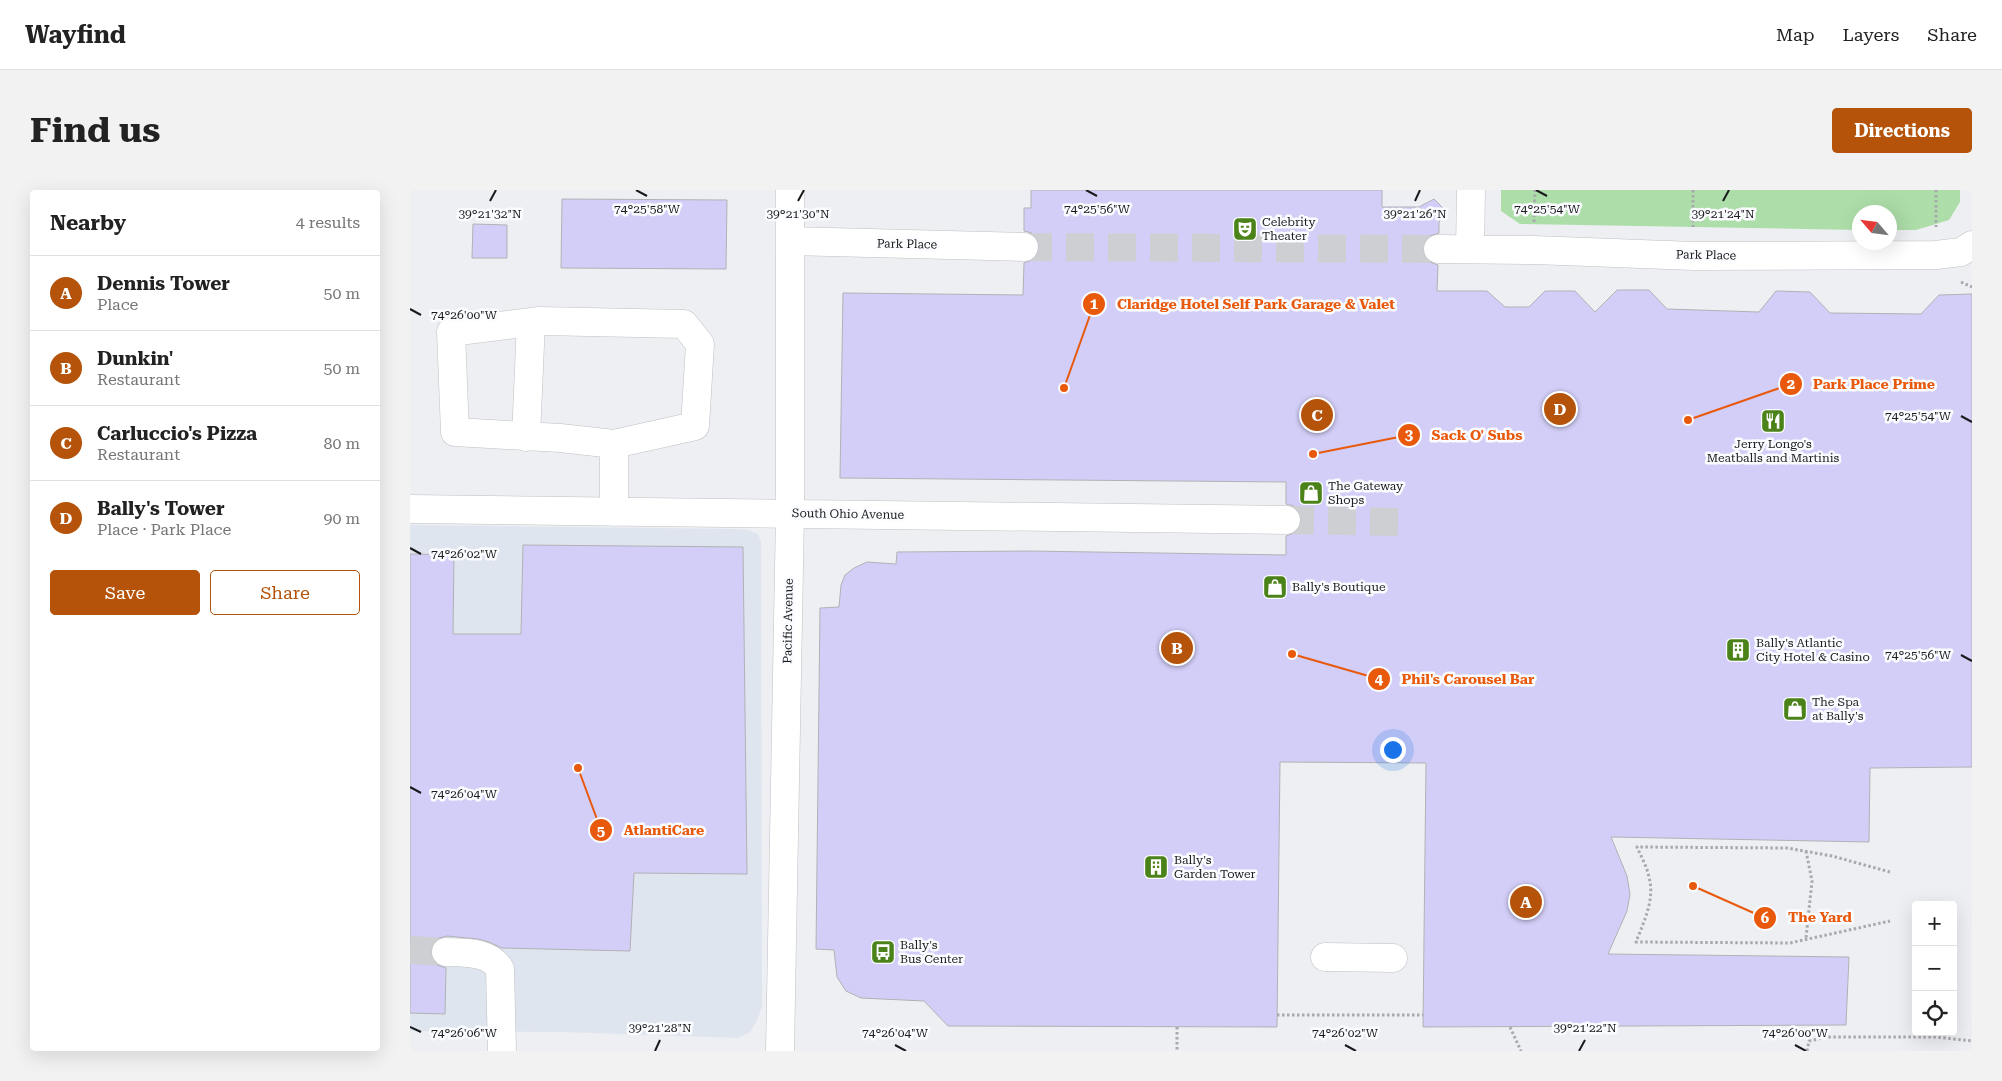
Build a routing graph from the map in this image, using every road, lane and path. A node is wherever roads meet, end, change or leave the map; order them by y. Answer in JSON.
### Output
{"nodes":[{"id":1,"x":790,"y":190,"type":"edge"},
{"id":2,"x":1471,"y":190,"type":"edge"},
{"id":3,"x":1693,"y":190,"type":"edge"},
{"id":4,"x":1936,"y":190,"type":"edge"},
{"id":5,"x":790,"y":241,"type":"junction"},
{"id":6,"x":1972,"y":245,"type":"edge"},
{"id":7,"x":1024,"y":247,"type":"tunnel mouth"},
{"id":8,"x":1438,"y":249,"type":"tunnel mouth"},
{"id":9,"x":1470,"y":249,"type":"junction"},
{"id":10,"x":1936,"y":255,"type":"junction"},
{"id":11,"x":1694,"y":256,"type":"junction"},
{"id":12,"x":532,"y":322,"type":"junction"},
{"id":13,"x":526,"y":436,"type":"junction"},
{"id":14,"x":614,"y":444,"type":"junction"},
{"id":15,"x":410,"y":509,"type":"edge"},
{"id":16,"x":614,"y":512,"type":"junction"},
{"id":17,"x":790,"y":514,"type":"junction"},
{"id":18,"x":1286,"y":520,"type":"tunnel mouth"},
{"id":19,"x":1806,"y":851,"type":"junction"},
{"id":20,"x":1890,"y":872,"type":"dead end"},
{"id":21,"x":1890,"y":921,"type":"dead end"},
{"id":22,"x":1806,"y":938,"type":"junction"},
{"id":23,"x":446,"y":952,"type":"tunnel mouth"},
{"id":24,"x":1325,"y":957,"type":"dead end"},
{"id":25,"x":1393,"y":958,"type":"dead end"},
{"id":26,"x":1423,"y":1015,"type":"dead end"},
{"id":27,"x":1277,"y":1016,"type":"dead end"},
{"id":28,"x":1176,"y":1027,"type":"dead end"},
{"id":29,"x":1510,"y":1027,"type":"dead end"},
{"id":30,"x":1972,"y":1041,"type":"edge"},
{"id":31,"x":502,"y":1051,"type":"edge"},
{"id":32,"x":780,"y":1051,"type":"edge"},
{"id":33,"x":1177,"y":1051,"type":"edge"},
{"id":34,"x":1521,"y":1051,"type":"edge"},
{"id":35,"x":1807,"y":1051,"type":"edge"}],
"edges":[{"from":1,"to":5,"type":"street","name":"Pacific Avenue"},
{"from":2,"to":9,"type":"street"},
{"from":3,"to":11,"type":"path"},
{"from":4,"to":10,"type":"path"},
{"from":5,"to":7,"type":"street","name":"Park Place"},
{"from":5,"to":17,"type":"street","name":"Pacific Avenue"},
{"from":6,"to":10,"type":"street","name":"Park Place"},
{"from":8,"to":9,"type":"street","name":"Park Place"},
{"from":9,"to":11,"type":"street","name":"Park Place"},
{"from":10,"to":11,"type":"street","name":"Park Place"},
{"from":12,"to":13,"type":"street"},
{"from":12,"to":13,"type":"street"},
{"from":12,"to":14,"type":"street"},
{"from":13,"to":14,"type":"street"},
{"from":14,"to":16,"type":"street"},
{"from":15,"to":16,"type":"street","name":"South Ohio Avenue"},
{"from":16,"to":17,"type":"street","name":"South Ohio Avenue"},
{"from":17,"to":18,"type":"street","name":"South Ohio Avenue"},
{"from":17,"to":32,"type":"street","name":"Pacific Avenue"},
{"from":19,"to":20,"type":"path"},
{"from":19,"to":22,"type":"path"},
{"from":19,"to":22,"type":"path"},
{"from":21,"to":22,"type":"path"},
{"from":23,"to":31,"type":"street"},
{"from":24,"to":25,"type":"street"},
{"from":26,"to":27,"type":"path"},
{"from":28,"to":33,"type":"path"},
{"from":29,"to":34,"type":"path"},
{"from":30,"to":35,"type":"path"}]}
